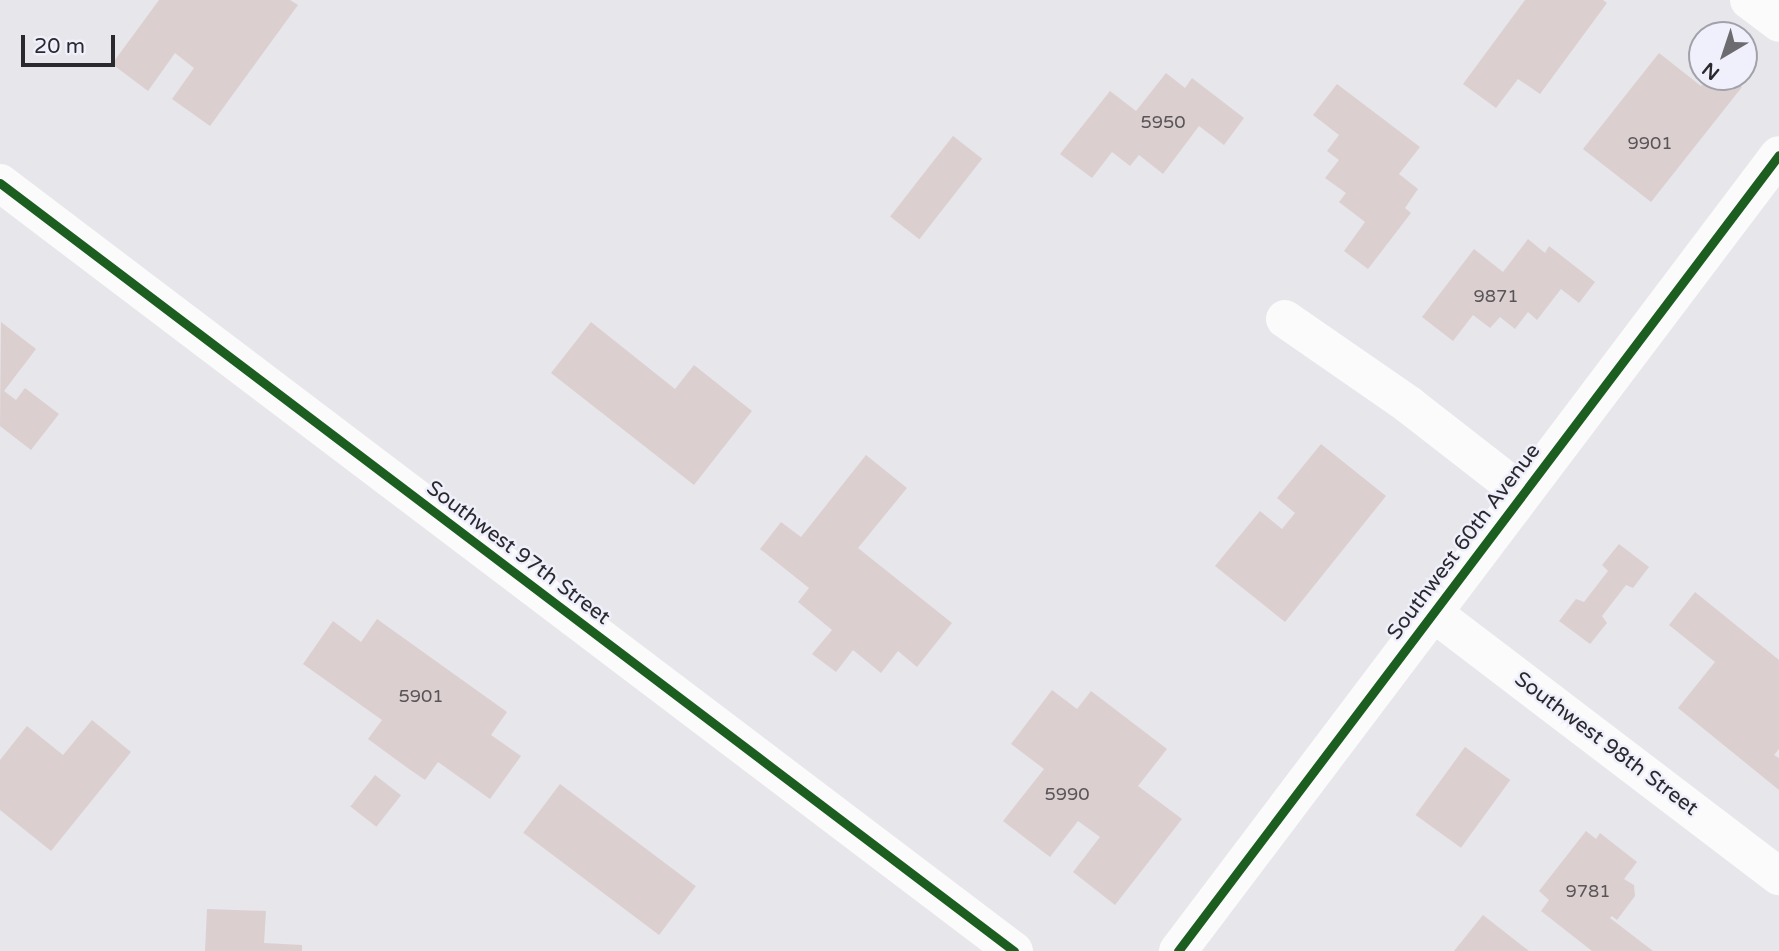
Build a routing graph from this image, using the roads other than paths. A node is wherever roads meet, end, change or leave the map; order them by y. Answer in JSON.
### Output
{"nodes":[{"id":1,"x":1749,"y":0,"type":"edge"},
{"id":2,"x":1779,"y":23,"type":"edge"},
{"id":3,"x":1779,"y":155,"type":"edge"},
{"id":4,"x":0,"y":183,"type":"edge"},
{"id":5,"x":1284,"y":319,"type":"dead end"},
{"id":6,"x":1522,"y":493,"type":"junction"},
{"id":7,"x":1432,"y":612,"type":"junction"},
{"id":8,"x":1779,"y":876,"type":"edge"},
{"id":9,"x":1014,"y":951,"type":"edge"},
{"id":10,"x":1178,"y":951,"type":"edge"}],
"edges":[{"from":1,"to":2,"type":"street"},
{"from":3,"to":6,"type":"street","name":"Southwest 60th Avenue"},
{"from":4,"to":9,"type":"street","name":"Southwest 97th Street"},
{"from":5,"to":6,"type":"street"},
{"from":6,"to":7,"type":"street","name":"Southwest 60th Avenue"},
{"from":7,"to":8,"type":"street","name":"Southwest 98th Street"},
{"from":7,"to":10,"type":"street","name":"Southwest 60th Avenue"}]}
